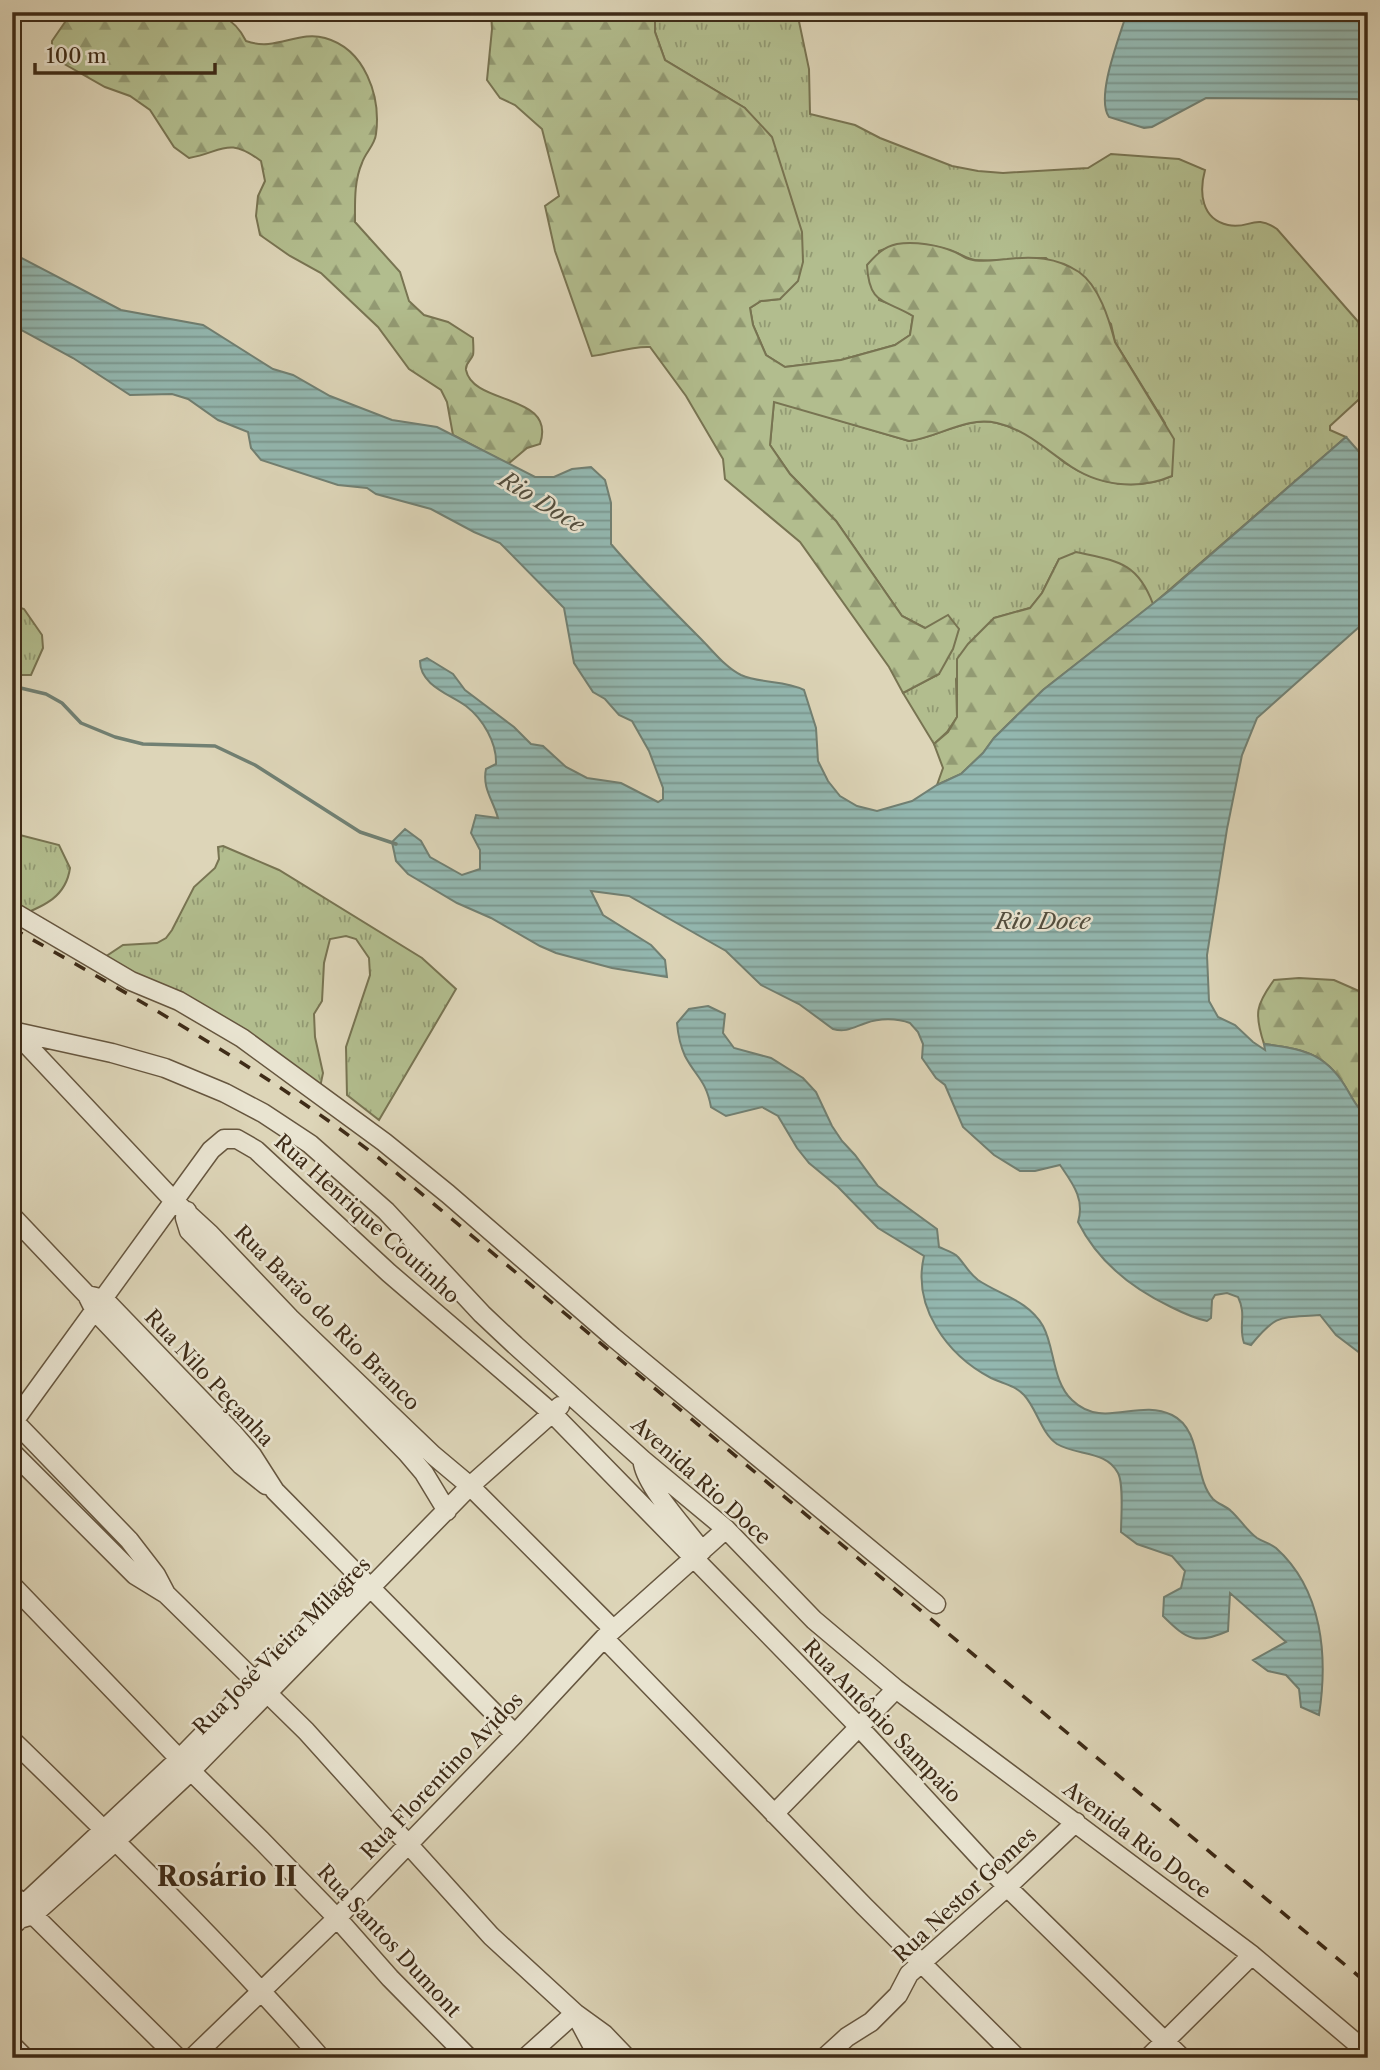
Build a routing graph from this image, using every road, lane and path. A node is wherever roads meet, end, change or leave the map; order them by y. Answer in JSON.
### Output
{"nodes":[{"id":1,"x":12,"y":911,"type":"edge"},
{"id":2,"x":13,"y":1032,"type":"edge"},
{"id":3,"x":180,"y":1206,"type":"junction"},
{"id":4,"x":12,"y":1216,"type":"edge"},
{"id":5,"x":95,"y":1302,"type":"junction"},
{"id":6,"x":570,"y":1396,"type":"junction"},
{"id":7,"x":552,"y":1413,"type":"junction"},
{"id":8,"x":13,"y":1423,"type":"edge"},
{"id":9,"x":12,"y":1452,"type":"edge"},
{"id":10,"x":643,"y":1460,"type":"junction"},
{"id":11,"x":470,"y":1486,"type":"junction"},
{"id":12,"x":447,"y":1511,"type":"junction"},
{"id":13,"x":726,"y":1529,"type":"junction"},
{"id":14,"x":698,"y":1555,"type":"junction"},
{"id":15,"x":358,"y":1576,"type":"junction"},
{"id":16,"x":12,"y":1585,"type":"edge"},
{"id":17,"x":371,"y":1589,"type":"junction"},
{"id":18,"x":166,"y":1594,"type":"junction"},
{"id":19,"x":936,"y":1604,"type":"dead end"},
{"id":20,"x":609,"y":1633,"type":"junction"},
{"id":21,"x":260,"y":1687,"type":"junction"},
{"id":22,"x":896,"y":1689,"type":"junction"},
{"id":23,"x":859,"y":1727,"type":"junction"},
{"id":24,"x":515,"y":1734,"type":"junction"},
{"id":25,"x":12,"y":1740,"type":"edge"},
{"id":26,"x":185,"y":1765,"type":"junction"},
{"id":27,"x":774,"y":1814,"type":"junction"},
{"id":28,"x":1076,"y":1822,"type":"junction"},
{"id":29,"x":110,"y":1835,"type":"junction"},
{"id":30,"x":407,"y":1844,"type":"junction"},
{"id":31,"x":1007,"y":1887,"type":"junction"},
{"id":32,"x":20,"y":1912,"type":"edge"},
{"id":33,"x":337,"y":1918,"type":"junction"},
{"id":34,"x":1252,"y":1955,"type":"junction"},
{"id":35,"x":922,"y":1963,"type":"junction"},
{"id":36,"x":262,"y":1990,"type":"junction"},
{"id":37,"x":576,"y":2013,"type":"junction"},
{"id":38,"x":1166,"y":2041,"type":"junction"},
{"id":39,"x":12,"y":2045,"type":"edge"},
{"id":40,"x":1368,"y":2053,"type":"edge"},
{"id":41,"x":827,"y":2057,"type":"edge"},
{"id":42,"x":25,"y":2058,"type":"edge"},
{"id":43,"x":178,"y":2058,"type":"edge"},
{"id":44,"x":192,"y":2058,"type":"edge"},
{"id":45,"x":321,"y":2058,"type":"edge"},
{"id":46,"x":469,"y":2058,"type":"edge"},
{"id":47,"x":525,"y":2058,"type":"edge"},
{"id":48,"x":603,"y":2058,"type":"edge"},
{"id":49,"x":627,"y":2058,"type":"edge"},
{"id":50,"x":1017,"y":2058,"type":"edge"},
{"id":51,"x":1148,"y":2058,"type":"edge"},
{"id":52,"x":1182,"y":2058,"type":"edge"}],
"edges":[{"from":1,"to":19,"type":"street"},
{"from":2,"to":3,"type":"street","name":"Rua Barão do Rio Branco"},
{"from":2,"to":6,"type":"street","name":"Avenida Rio Doce"},
{"from":3,"to":5,"type":"street","name":"Rua Henrique Coutinho"},
{"from":3,"to":7,"type":"street","name":"Rua Henrique Coutinho"},
{"from":3,"to":11,"type":"street","name":"Rua Barão do Rio Branco"},
{"from":3,"to":12,"type":"street"},
{"from":4,"to":5,"type":"street","name":"Rua Nilo Peçanha"},
{"from":5,"to":8,"type":"street","name":"Rua Henrique Coutinho"},
{"from":5,"to":15,"type":"street","name":"Rua Nilo Peçanha"},
{"from":6,"to":7,"type":"street","name":"Rua José Vieira Milagres"},
{"from":6,"to":10,"type":"street","name":"Avenida Rio Doce"},
{"from":7,"to":11,"type":"street","name":"Rua José Vieira Milagres"},
{"from":7,"to":14,"type":"street","name":"Rua Antônio Sampaio"},
{"from":8,"to":18,"type":"street"},
{"from":9,"to":18,"type":"street"},
{"from":10,"to":13,"type":"street","name":"Avenida Rio Doce"},
{"from":10,"to":14,"type":"street"},
{"from":11,"to":12,"type":"street","name":"Rua José Vieira Milagres"},
{"from":11,"to":20,"type":"street","name":"Rua Barão do Rio Branco"},
{"from":12,"to":17,"type":"street","name":"Rua José Vieira Milagres"},
{"from":13,"to":14,"type":"street","name":"Rua Florentino Avidos"},
{"from":13,"to":22,"type":"street","name":"Avenida Rio Doce"},
{"from":14,"to":20,"type":"street","name":"Rua Florentino Avidos"},
{"from":14,"to":23,"type":"street","name":"Rua Antônio Sampaio"},
{"from":15,"to":17,"type":"street","name":"Rua Nilo Peçanha"},
{"from":15,"to":21,"type":"street"},
{"from":16,"to":26,"type":"street","name":"Rua Santos Dumont"},
{"from":17,"to":21,"type":"street","name":"Rua José Vieira Milagres"},
{"from":17,"to":24,"type":"street","name":"Rua Nilo Peçanha"},
{"from":18,"to":21,"type":"street"},
{"from":20,"to":24,"type":"street","name":"Rua Florentino Avidos"},
{"from":20,"to":27,"type":"street","name":"Rua Barão do Rio Branco"},
{"from":21,"to":26,"type":"street"},
{"from":21,"to":30,"type":"street"},
{"from":22,"to":23,"type":"street"},
{"from":22,"to":28,"type":"street","name":"Avenida Rio Doce"},
{"from":23,"to":27,"type":"street"},
{"from":23,"to":31,"type":"street","name":"Rua Antônio Sampaio"},
{"from":24,"to":30,"type":"street","name":"Rua Florentino Avidos"},
{"from":25,"to":29,"type":"street"},
{"from":26,"to":29,"type":"street"},
{"from":26,"to":33,"type":"street","name":"Rua Santos Dumont"},
{"from":27,"to":35,"type":"street"},
{"from":28,"to":31,"type":"street","name":"Rua Nestor Gomes"},
{"from":28,"to":34,"type":"street","name":"Avenida Rio Doce"},
{"from":29,"to":32,"type":"street"},
{"from":29,"to":36,"type":"street"},
{"from":30,"to":33,"type":"street","name":"Rua Florentino Avidos"},
{"from":30,"to":37,"type":"street"},
{"from":31,"to":35,"type":"street","name":"Rua Nestor Gomes"},
{"from":31,"to":38,"type":"street","name":"Rua Antônio Sampaio"},
{"from":32,"to":43,"type":"street"},
{"from":33,"to":36,"type":"street","name":"Rua Florentino Avidos"},
{"from":33,"to":46,"type":"street","name":"Rua Santos Dumont"},
{"from":34,"to":38,"type":"street"},
{"from":34,"to":40,"type":"street","name":"Avenida Rio Doce"},
{"from":35,"to":41,"type":"street","name":"Rua Nestor Gomes"},
{"from":35,"to":50,"type":"street"},
{"from":36,"to":44,"type":"street","name":"Rua Florentino Avidos"},
{"from":36,"to":45,"type":"street"},
{"from":37,"to":47,"type":"street"},
{"from":37,"to":48,"type":"street"},
{"from":37,"to":49,"type":"street"},
{"from":38,"to":51,"type":"street"},
{"from":38,"to":52,"type":"street","name":"Rua Antônio Sampaio"},
{"from":39,"to":42,"type":"street"}]}
